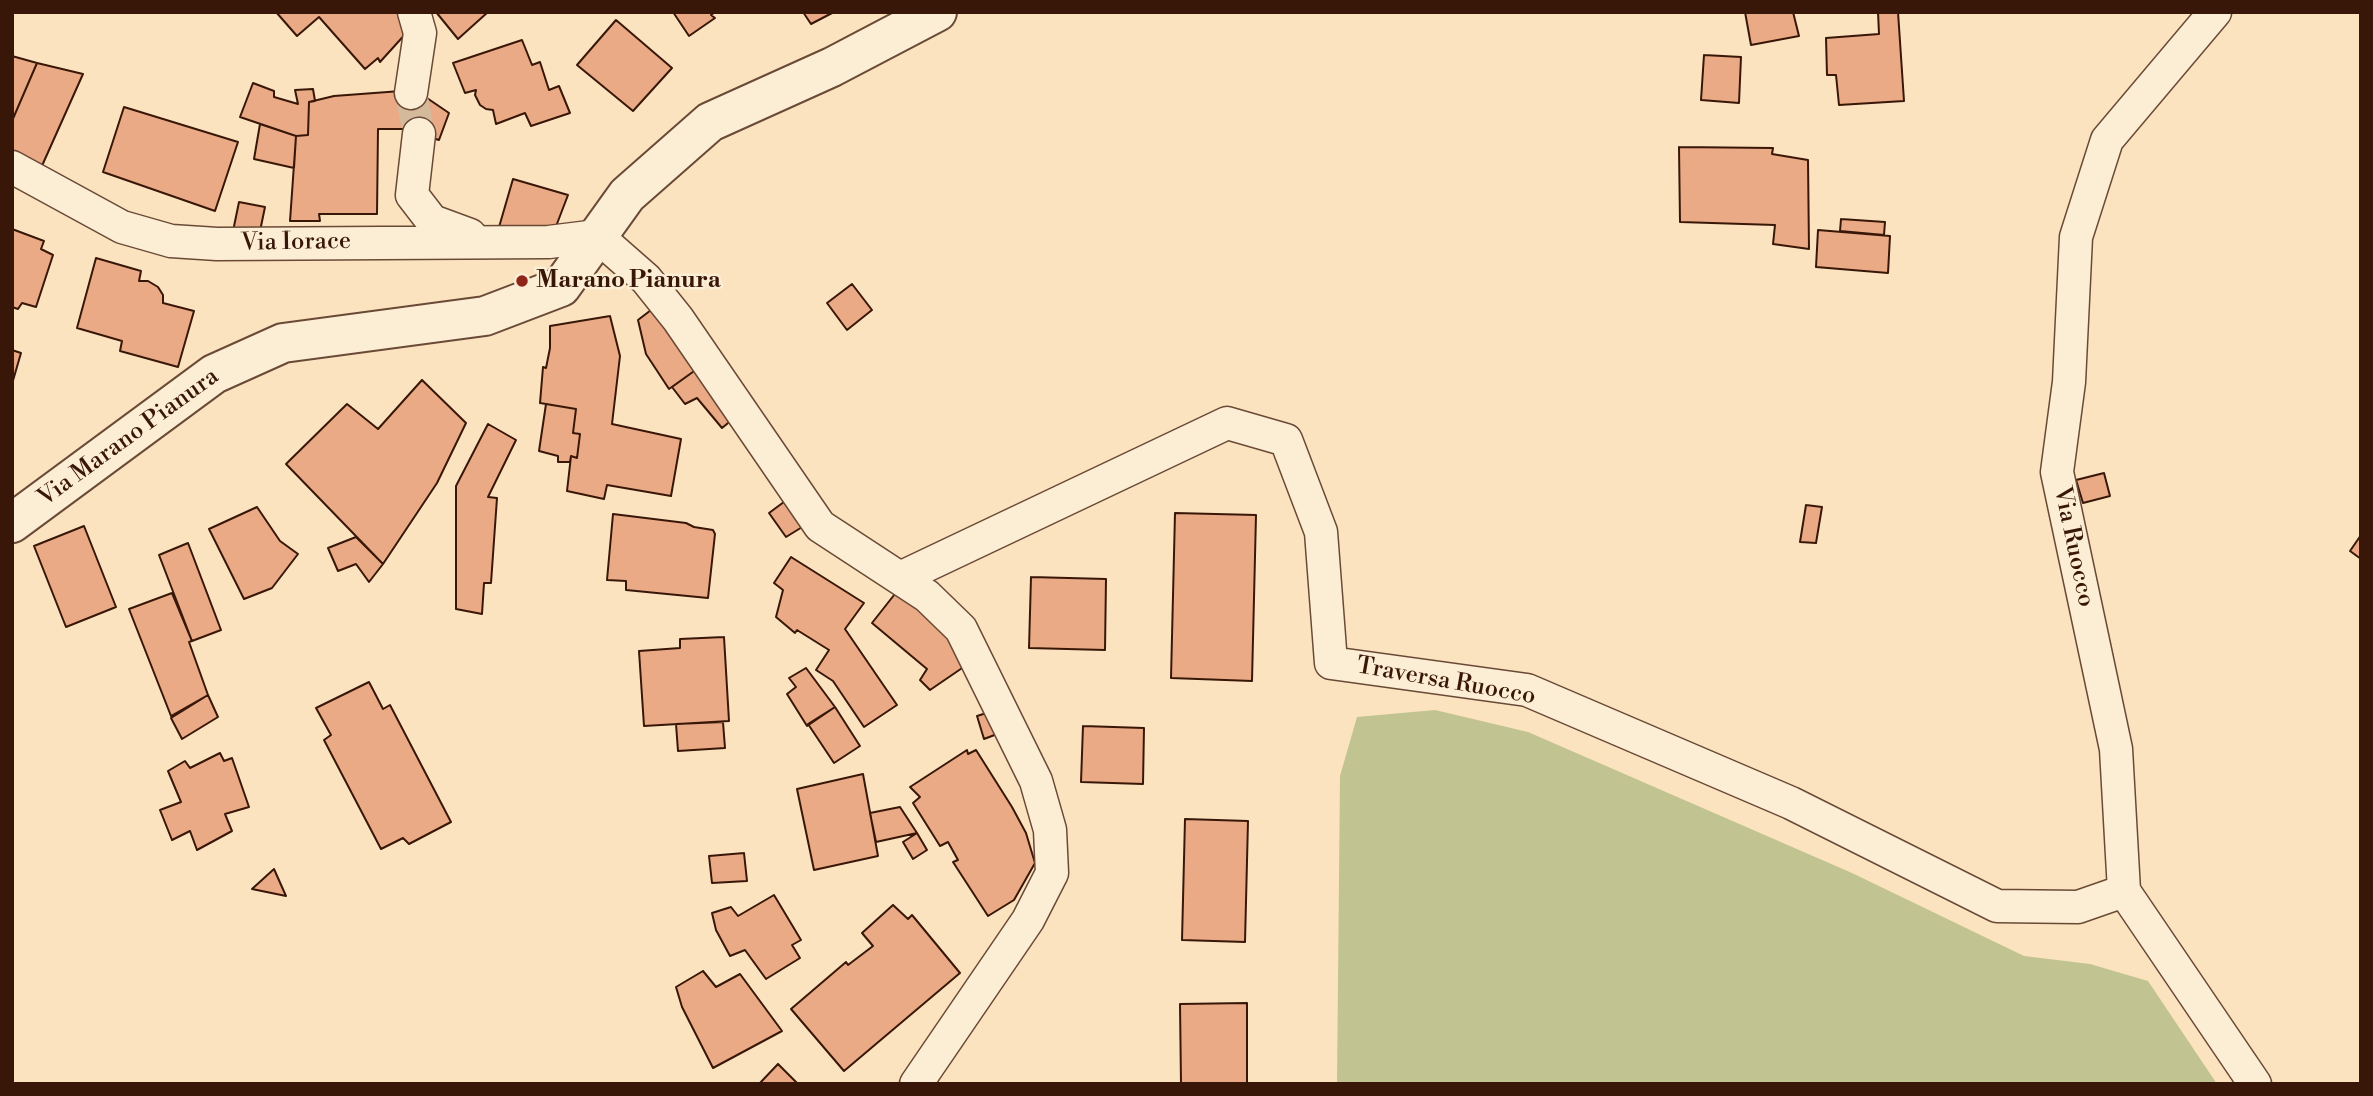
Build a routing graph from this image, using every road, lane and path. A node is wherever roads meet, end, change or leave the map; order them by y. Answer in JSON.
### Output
{"nodes":[{"id":1,"x":414,"y":12,"type":"edge"},
{"id":2,"x":937,"y":12,"type":"edge"},
{"id":3,"x":2215,"y":12,"type":"edge"},
{"id":4,"x":411,"y":93,"type":"tunnel mouth"},
{"id":5,"x":419,"y":134,"type":"tunnel mouth"},
{"id":6,"x":12,"y":167,"type":"edge"},
{"id":7,"x":597,"y":236,"type":"junction"},
{"id":8,"x":488,"y":242,"type":"junction"},
{"id":9,"x":12,"y":523,"type":"edge"},
{"id":10,"x":900,"y":578,"type":"junction"},
{"id":11,"x":2124,"y":891,"type":"junction"},
{"id":12,"x":916,"y":1084,"type":"edge"},
{"id":13,"x":2255,"y":1084,"type":"edge"}],
"edges":[{"from":1,"to":4,"type":"street"},
{"from":2,"to":7,"type":"street","name":"Via Marano Pianura"},
{"from":3,"to":11,"type":"street","name":"Via Ruocco"},
{"from":5,"to":8,"type":"street"},
{"from":6,"to":8,"type":"street","name":"Via Iorace"},
{"from":7,"to":8,"type":"street","name":"Via Iorace"},
{"from":7,"to":9,"type":"street","name":"Via Marano Pianura"},
{"from":7,"to":10,"type":"street"},
{"from":10,"to":11,"type":"street","name":"Traversa Ruocco"},
{"from":10,"to":12,"type":"street"},
{"from":11,"to":13,"type":"street"}]}
